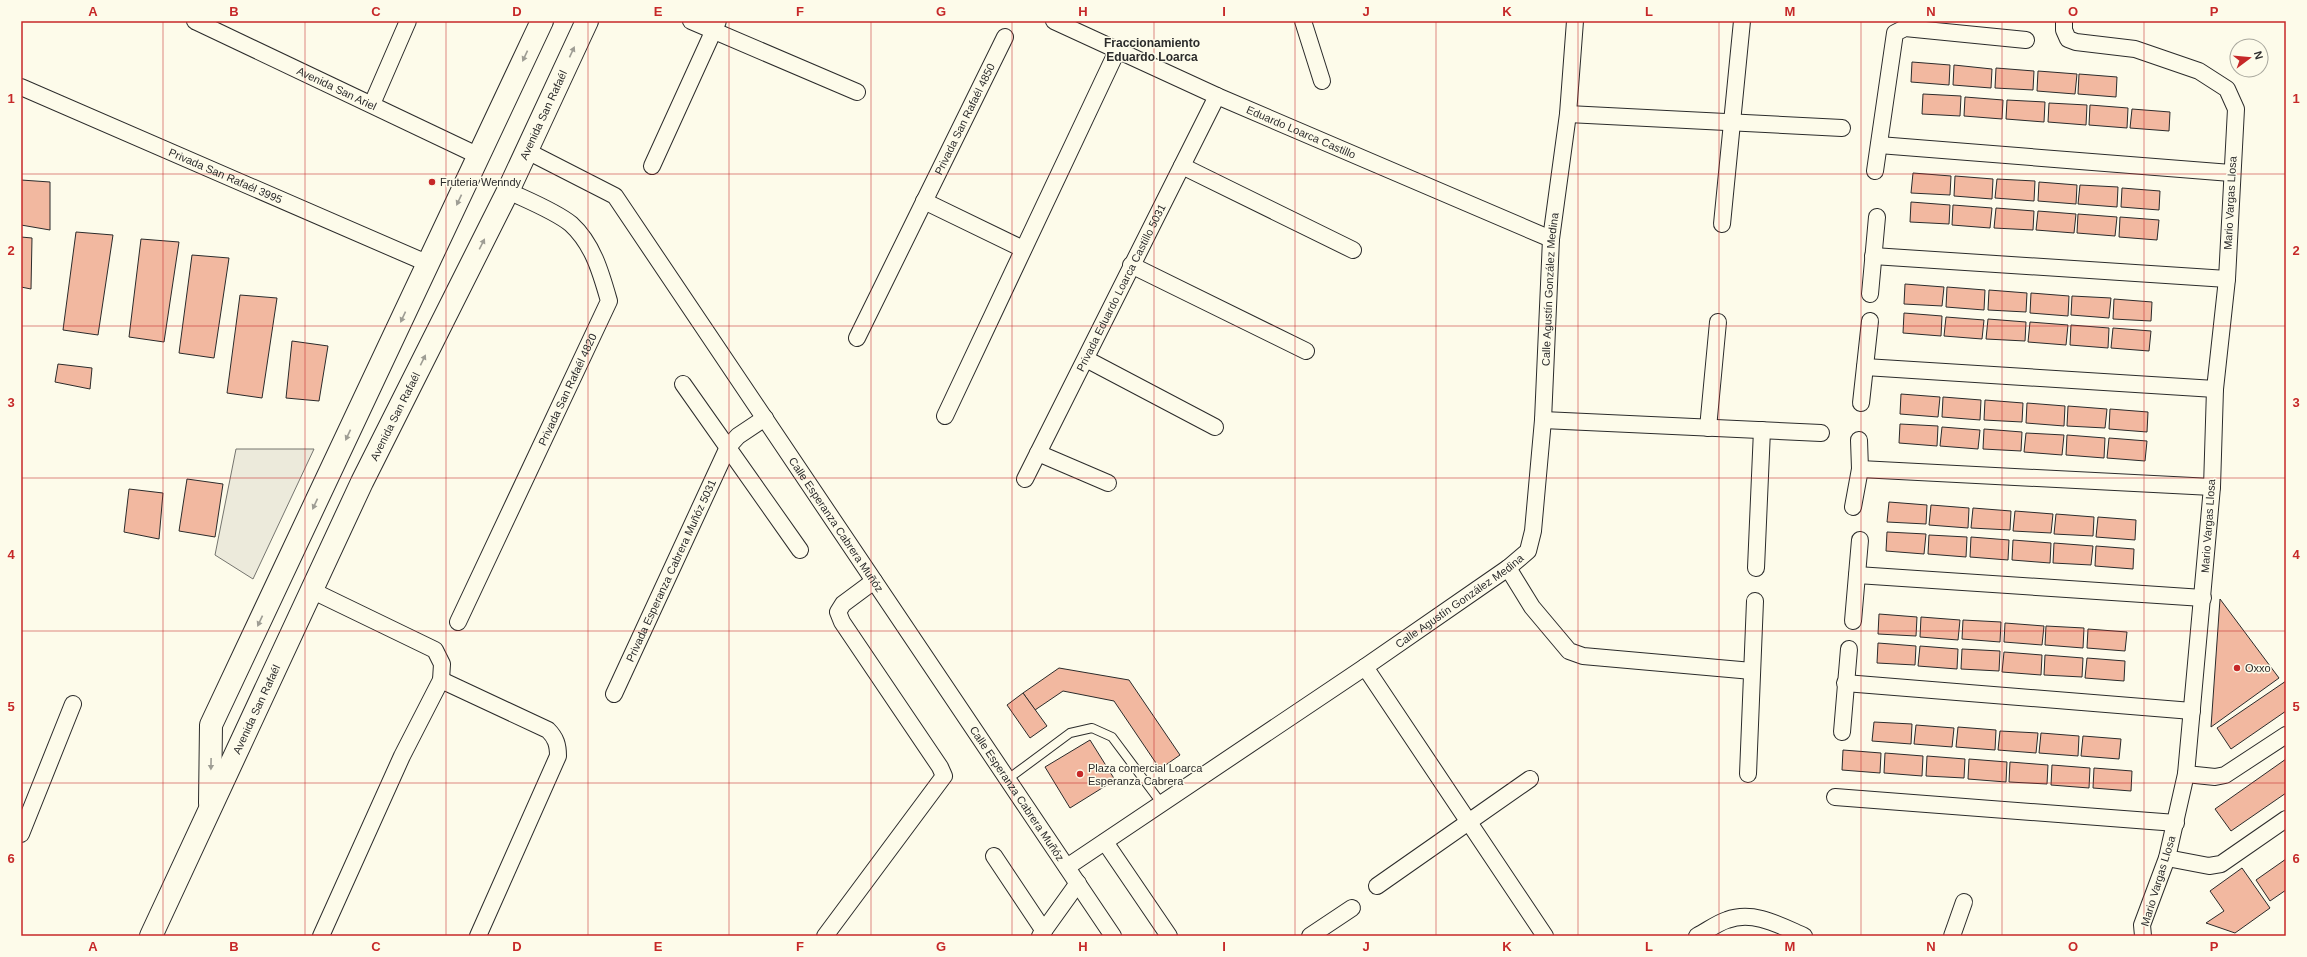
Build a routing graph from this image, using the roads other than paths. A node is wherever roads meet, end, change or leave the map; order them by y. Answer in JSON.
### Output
{"nodes":[{"id":1,"x":195,"y":21,"type":"edge"},
{"id":2,"x":408,"y":21,"type":"edge"},
{"id":3,"x":542,"y":21,"type":"edge"},
{"id":4,"x":587,"y":21,"type":"edge"},
{"id":5,"x":691,"y":21,"type":"edge"},
{"id":6,"x":1054,"y":21,"type":"edge"},
{"id":7,"x":1303,"y":21,"type":"edge"},
{"id":8,"x":1575,"y":21,"type":"edge"},
{"id":9,"x":1742,"y":21,"type":"edge"},
{"id":10,"x":2064,"y":21,"type":"edge"},
{"id":11,"x":715,"y":26,"type":"edge"},
{"id":12,"x":1005,"y":36,"type":"dead end"},
{"id":13,"x":2026,"y":40,"type":"dead end"},
{"id":14,"x":1117,"y":51,"type":"junction"},
{"id":15,"x":1322,"y":81,"type":"dead end"},
{"id":16,"x":21,"y":87,"type":"edge"},
{"id":17,"x":857,"y":92,"type":"dead end"},
{"id":18,"x":1217,"y":96,"type":"junction"},
{"id":19,"x":372,"y":104,"type":"junction"},
{"id":20,"x":1568,"y":114,"type":"junction"},
{"id":21,"x":1732,"y":122,"type":"junction"},
{"id":22,"x":1842,"y":128,"type":"dead end"},
{"id":23,"x":1879,"y":145,"type":"junction"},
{"id":24,"x":527,"y":151,"type":"junction"},
{"id":25,"x":479,"y":156,"type":"junction"},
{"id":26,"x":652,"y":166,"type":"dead end"},
{"id":27,"x":1182,"y":166,"type":"junction"},
{"id":28,"x":1876,"y":171,"type":"dead end"},
{"id":29,"x":2231,"y":173,"type":"junction"},
{"id":30,"x":508,"y":191,"type":"junction"},
{"id":31,"x":924,"y":201,"type":"junction"},
{"id":32,"x":1878,"y":217,"type":"dead end"},
{"id":33,"x":1722,"y":224,"type":"dead end"},
{"id":34,"x":1551,"y":239,"type":"junction"},
{"id":35,"x":1023,"y":249,"type":"junction"},
{"id":36,"x":1353,"y":250,"type":"dead end"},
{"id":37,"x":1873,"y":256,"type":"junction"},
{"id":38,"x":429,"y":264,"type":"junction"},
{"id":39,"x":1131,"y":265,"type":"junction"},
{"id":40,"x":2227,"y":279,"type":"junction"},
{"id":41,"x":1870,"y":294,"type":"dead end"},
{"id":42,"x":1870,"y":321,"type":"dead end"},
{"id":43,"x":1718,"y":322,"type":"dead end"},
{"id":44,"x":857,"y":338,"type":"dead end"},
{"id":45,"x":1306,"y":350,"type":"dead end"},
{"id":46,"x":1086,"y":359,"type":"junction"},
{"id":47,"x":1865,"y":367,"type":"junction"},
{"id":48,"x":683,"y":384,"type":"dead end"},
{"id":49,"x":2215,"y":389,"type":"junction"},
{"id":50,"x":1861,"y":403,"type":"dead end"},
{"id":51,"x":944,"y":416,"type":"dead end"},
{"id":52,"x":765,"y":418,"type":"junction"},
{"id":53,"x":1543,"y":420,"type":"junction"},
{"id":54,"x":1215,"y":427,"type":"dead end"},
{"id":55,"x":1708,"y":428,"type":"junction"},
{"id":56,"x":1762,"y":430,"type":"junction"},
{"id":57,"x":1820,"y":433,"type":"dead end"},
{"id":58,"x":1859,"y":440,"type":"dead end"},
{"id":59,"x":728,"y":447,"type":"junction"},
{"id":60,"x":1038,"y":453,"type":"junction"},
{"id":61,"x":332,"y":468,"type":"junction"},
{"id":62,"x":1860,"y":469,"type":"junction"},
{"id":63,"x":1025,"y":479,"type":"dead end"},
{"id":64,"x":362,"y":482,"type":"junction"},
{"id":65,"x":1108,"y":483,"type":"dead end"},
{"id":66,"x":2212,"y":487,"type":"junction"},
{"id":67,"x":1853,"y":507,"type":"dead end"},
{"id":68,"x":1860,"y":540,"type":"dead end"},
{"id":69,"x":800,"y":550,"type":"dead end"},
{"id":70,"x":1508,"y":568,"type":"junction"},
{"id":71,"x":1756,"y":568,"type":"dead end"},
{"id":72,"x":1857,"y":575,"type":"junction"},
{"id":73,"x":874,"y":581,"type":"junction"},
{"id":74,"x":313,"y":591,"type":"junction"},
{"id":75,"x":2203,"y":598,"type":"junction"},
{"id":76,"x":1755,"y":601,"type":"dead end"},
{"id":77,"x":1853,"y":621,"type":"dead end"},
{"id":78,"x":458,"y":622,"type":"dead end"},
{"id":79,"x":1850,"y":649,"type":"dead end"},
{"id":80,"x":1365,"y":667,"type":"junction"},
{"id":81,"x":1752,"y":671,"type":"junction"},
{"id":82,"x":441,"y":680,"type":"junction"},
{"id":83,"x":1845,"y":683,"type":"junction"},
{"id":84,"x":614,"y":694,"type":"dead end"},
{"id":85,"x":73,"y":704,"type":"dead end"},
{"id":86,"x":2192,"y":710,"type":"junction"},
{"id":87,"x":1842,"y":732,"type":"dead end"},
{"id":88,"x":2286,"y":735,"type":"edge"},
{"id":89,"x":1748,"y":774,"type":"dead end"},
{"id":90,"x":2186,"y":774,"type":"junction"},
{"id":91,"x":1008,"y":779,"type":"junction"},
{"id":92,"x":1530,"y":779,"type":"dead end"},
{"id":93,"x":1835,"y":797,"type":"dead end"},
{"id":94,"x":1162,"y":804,"type":"junction"},
{"id":95,"x":210,"y":814,"type":"junction"},
{"id":96,"x":2286,"y":818,"type":"edge"},
{"id":97,"x":1469,"y":821,"type":"junction"},
{"id":98,"x":2176,"y":823,"type":"junction"},
{"id":99,"x":21,"y":834,"type":"edge"},
{"id":100,"x":1105,"y":842,"type":"junction"},
{"id":101,"x":994,"y":856,"type":"dead end"},
{"id":102,"x":2167,"y":858,"type":"junction"},
{"id":103,"x":1067,"y":867,"type":"junction"},
{"id":104,"x":1078,"y":883,"type":"junction"},
{"id":105,"x":1377,"y":886,"type":"dead end"},
{"id":106,"x":1964,"y":902,"type":"dead end"},
{"id":107,"x":1352,"y":908,"type":"dead end"},
{"id":108,"x":1042,"y":934,"type":"edge"},
{"id":109,"x":151,"y":936,"type":"edge"},
{"id":110,"x":321,"y":936,"type":"edge"},
{"id":111,"x":478,"y":936,"type":"edge"},
{"id":112,"x":825,"y":936,"type":"edge"},
{"id":113,"x":1114,"y":936,"type":"edge"},
{"id":114,"x":1168,"y":936,"type":"edge"},
{"id":115,"x":1310,"y":936,"type":"edge"},
{"id":116,"x":1545,"y":936,"type":"edge"},
{"id":117,"x":1697,"y":936,"type":"edge"},
{"id":118,"x":1804,"y":936,"type":"edge"},
{"id":119,"x":1952,"y":936,"type":"edge"},
{"id":120,"x":2143,"y":936,"type":"edge"}],
"edges":[{"from":1,"to":19,"type":"street","name":"Avenida San Ariel"},
{"from":2,"to":19,"type":"street"},
{"from":3,"to":25,"type":"main road","name":"Avenida San Rafaél","one_way":true},
{"from":24,"to":4,"type":"main road","name":"Avenida San Rafaél","one_way":true},
{"from":5,"to":11,"type":"street"},
{"from":6,"to":14,"type":"street","name":"Eduardo Loarca Castillo"},
{"from":7,"to":15,"type":"street"},
{"from":8,"to":20,"type":"street","name":"Calle Agustín González Medina"},
{"from":9,"to":21,"type":"street"},
{"from":10,"to":29,"type":"street","name":"Mario Vargas Llosa"},
{"from":11,"to":17,"type":"street"},
{"from":11,"to":26,"type":"street"},
{"from":12,"to":31,"type":"street","name":"Privada San Rafaél 4850"},
{"from":13,"to":23,"type":"street"},
{"from":14,"to":18,"type":"street","name":"Eduardo Loarca Castillo"},
{"from":14,"to":35,"type":"street"},
{"from":16,"to":38,"type":"street","name":"Privada San Rafaél 3995"},
{"from":18,"to":27,"type":"street","name":"Privada Eduardo Loarca Castillo 5031"},
{"from":18,"to":34,"type":"street","name":"Eduardo Loarca Castillo"},
{"from":19,"to":25,"type":"street","name":"Avenida San Ariel"},
{"from":20,"to":21,"type":"street"},
{"from":20,"to":34,"type":"street","name":"Calle Agustín González Medina"},
{"from":21,"to":22,"type":"street"},
{"from":21,"to":33,"type":"street"},
{"from":23,"to":28,"type":"street"},
{"from":23,"to":29,"type":"street"},
{"from":24,"to":30,"type":"main road","name":"Avenida San Rafaél"},
{"from":24,"to":52,"type":"street","name":"Calle Esperanza Cabrera Muñóz"},
{"from":25,"to":38,"type":"main road","name":"Avenida San Rafaél","one_way":true},
{"from":27,"to":36,"type":"street"},
{"from":27,"to":39,"type":"street","name":"Privada Eduardo Loarca Castillo 5031"},
{"from":29,"to":40,"type":"street","name":"Mario Vargas Llosa"},
{"from":64,"to":30,"type":"main road","name":"Avenida San Rafaél","one_way":true},
{"from":30,"to":78,"type":"street","name":"Privada San Rafaél 4820"},
{"from":31,"to":35,"type":"street"},
{"from":31,"to":44,"type":"street","name":"Privada San Rafaél 4850"},
{"from":32,"to":37,"type":"street"},
{"from":34,"to":53,"type":"street","name":"Calle Agustín González Medina"},
{"from":35,"to":51,"type":"street"},
{"from":37,"to":40,"type":"street"},
{"from":37,"to":41,"type":"street"},
{"from":38,"to":61,"type":"main road","name":"Avenida San Rafaél","one_way":true},
{"from":39,"to":45,"type":"street"},
{"from":39,"to":46,"type":"street","name":"Privada Eduardo Loarca Castillo 5031"},
{"from":40,"to":49,"type":"street","name":"Mario Vargas Llosa"},
{"from":42,"to":47,"type":"street"},
{"from":43,"to":55,"type":"street"},
{"from":46,"to":54,"type":"street"},
{"from":46,"to":60,"type":"street","name":"Privada Eduardo Loarca Castillo 5031"},
{"from":47,"to":49,"type":"street"},
{"from":47,"to":50,"type":"street"},
{"from":48,"to":59,"type":"street"},
{"from":49,"to":66,"type":"street","name":"Mario Vargas Llosa"},
{"from":52,"to":59,"type":"street","name":"Privada Esperanza Cabrera Muñóz 5031"},
{"from":52,"to":73,"type":"street","name":"Calle Esperanza Cabrera Muñóz"},
{"from":53,"to":55,"type":"street"},
{"from":53,"to":70,"type":"street","name":"Calle Agustín González Medina"},
{"from":55,"to":56,"type":"street"},
{"from":56,"to":57,"type":"street"},
{"from":56,"to":71,"type":"street"},
{"from":58,"to":62,"type":"street"},
{"from":59,"to":69,"type":"street"},
{"from":59,"to":84,"type":"street","name":"Privada Esperanza Cabrera Muñóz 5031"},
{"from":60,"to":63,"type":"street","name":"Privada Eduardo Loarca Castillo 5031"},
{"from":60,"to":65,"type":"street"},
{"from":61,"to":64,"type":"main road"},
{"from":61,"to":95,"type":"main road","name":"Avenida San Rafaél","one_way":true},
{"from":62,"to":66,"type":"street"},
{"from":62,"to":67,"type":"street"},
{"from":64,"to":74,"type":"main road","name":"Avenida San Rafaél"},
{"from":66,"to":75,"type":"street","name":"Mario Vargas Llosa"},
{"from":68,"to":72,"type":"street"},
{"from":70,"to":80,"type":"street","name":"Calle Agustín González Medina"},
{"from":70,"to":81,"type":"street"},
{"from":72,"to":75,"type":"street"},
{"from":72,"to":77,"type":"street"},
{"from":73,"to":91,"type":"street","name":"Calle Esperanza Cabrera Muñóz"},
{"from":73,"to":112,"type":"street"},
{"from":74,"to":82,"type":"street"},
{"from":74,"to":95,"type":"main road","name":"Avenida San Rafaél"},
{"from":75,"to":86,"type":"street","name":"Mario Vargas Llosa"},
{"from":76,"to":81,"type":"street"},
{"from":79,"to":83,"type":"street"},
{"from":80,"to":94,"type":"street","name":"Calle Agustín González Medina"},
{"from":80,"to":97,"type":"street"},
{"from":81,"to":89,"type":"street"},
{"from":82,"to":110,"type":"street"},
{"from":82,"to":111,"type":"street"},
{"from":83,"to":86,"type":"street"},
{"from":83,"to":87,"type":"street"},
{"from":85,"to":99,"type":"street"},
{"from":86,"to":90,"type":"street","name":"Mario Vargas Llosa"},
{"from":88,"to":90,"type":"street"},
{"from":90,"to":98,"type":"street","name":"Mario Vargas Llosa"},
{"from":91,"to":94,"type":"lane"},
{"from":91,"to":103,"type":"street","name":"Calle Esperanza Cabrera Muñóz"},
{"from":92,"to":97,"type":"street"},
{"from":93,"to":98,"type":"street"},
{"from":94,"to":100,"type":"street","name":"Calle Agustín González Medina"},
{"from":95,"to":109,"type":"main road","name":"Avenida San Rafaél"},
{"from":96,"to":102,"type":"street"},
{"from":97,"to":105,"type":"street"},
{"from":97,"to":116,"type":"street"},
{"from":98,"to":102,"type":"street","name":"Mario Vargas Llosa"},
{"from":100,"to":103,"type":"street","name":"Calle Agustín González Medina"},
{"from":100,"to":114,"type":"street"},
{"from":101,"to":108,"type":"street"},
{"from":102,"to":120,"type":"street","name":"Mario Vargas Llosa"},
{"from":103,"to":104,"type":"street","name":"Calle Esperanza Cabrera Muñóz"},
{"from":104,"to":108,"type":"street"},
{"from":104,"to":113,"type":"street","name":"Calle Esperanza Cabrera Muñóz"},
{"from":106,"to":119,"type":"street"},
{"from":107,"to":115,"type":"street"},
{"from":117,"to":118,"type":"street"}]}
